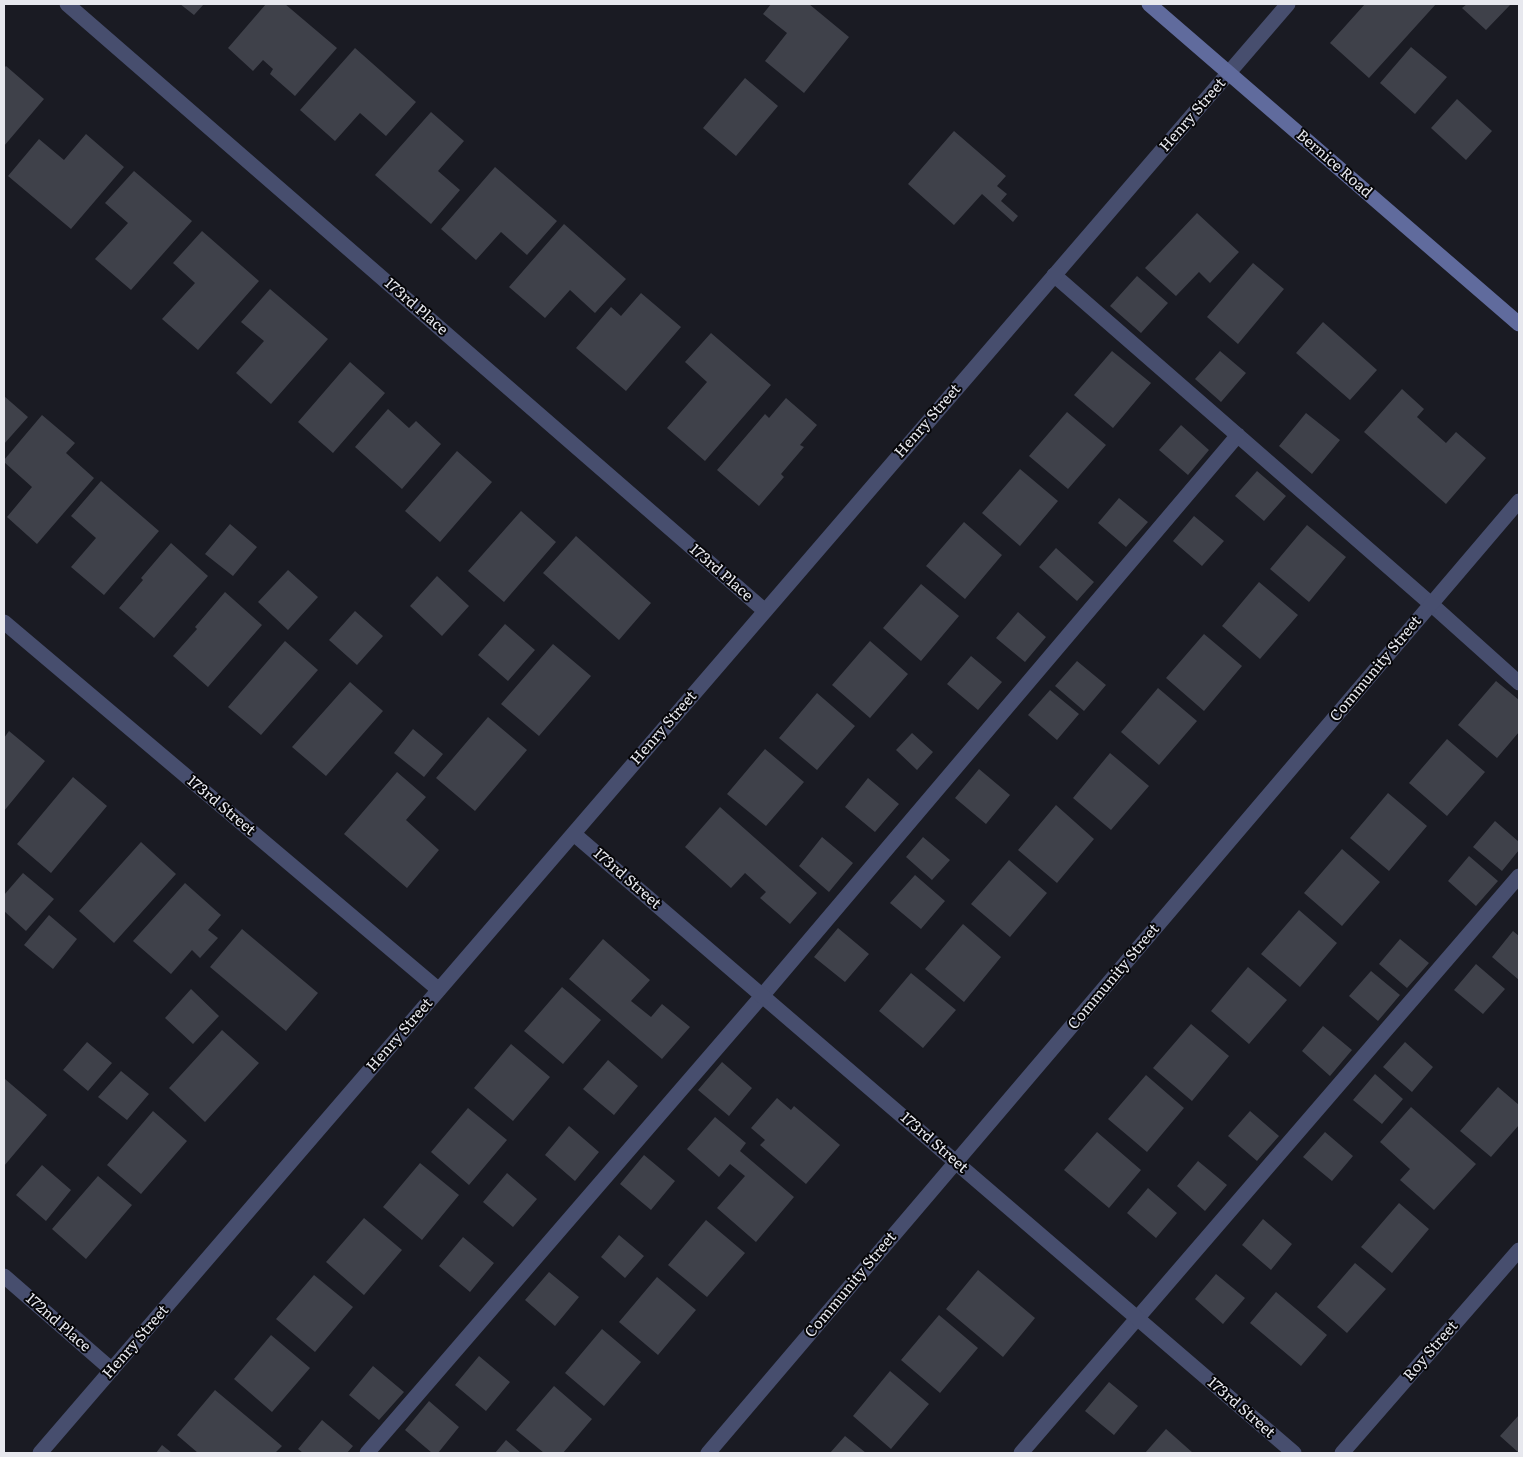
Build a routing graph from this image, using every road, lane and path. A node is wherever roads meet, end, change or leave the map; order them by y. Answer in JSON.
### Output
{"nodes":[{"id":1,"x":67,"y":4,"type":"edge"},
{"id":2,"x":1149,"y":4,"type":"edge"},
{"id":3,"x":1288,"y":4,"type":"edge"},
{"id":4,"x":1229,"y":73,"type":"junction"},
{"id":5,"x":1054,"y":275,"type":"junction"},
{"id":6,"x":1519,"y":324,"type":"edge"},
{"id":7,"x":1238,"y":435,"type":"junction"},
{"id":8,"x":1519,"y":501,"type":"edge"},
{"id":9,"x":1431,"y":604,"type":"junction"},
{"id":10,"x":765,"y":611,"type":"junction"},
{"id":11,"x":4,"y":622,"type":"edge"},
{"id":12,"x":1519,"y":683,"type":"edge"},
{"id":13,"x":574,"y":834,"type":"junction"},
{"id":14,"x":1519,"y":876,"type":"edge"},
{"id":15,"x":439,"y":990,"type":"junction"},
{"id":16,"x":762,"y":996,"type":"junction"},
{"id":17,"x":956,"y":1162,"type":"junction"},
{"id":18,"x":1519,"y":1250,"type":"edge"},
{"id":19,"x":4,"y":1276,"type":"edge"},
{"id":20,"x":1137,"y":1318,"type":"junction"},
{"id":21,"x":112,"y":1370,"type":"junction"},
{"id":22,"x":40,"y":1453,"type":"edge"},
{"id":23,"x":367,"y":1453,"type":"edge"},
{"id":24,"x":708,"y":1453,"type":"edge"},
{"id":25,"x":1021,"y":1453,"type":"edge"},
{"id":26,"x":1294,"y":1453,"type":"edge"},
{"id":27,"x":1342,"y":1453,"type":"edge"}],
"edges":[{"from":1,"to":10,"type":"street","name":"173rd Place"},
{"from":2,"to":4,"type":"street","name":"Bernice Road"},
{"from":3,"to":4,"type":"street","name":"Henry Street"},
{"from":4,"to":5,"type":"street","name":"Henry Street"},
{"from":4,"to":6,"type":"street","name":"Bernice Road"},
{"from":5,"to":7,"type":"street"},
{"from":5,"to":10,"type":"street","name":"Henry Street"},
{"from":7,"to":9,"type":"street"},
{"from":7,"to":16,"type":"street"},
{"from":8,"to":9,"type":"street","name":"Community Street"},
{"from":9,"to":12,"type":"street"},
{"from":9,"to":17,"type":"street","name":"Community Street"},
{"from":10,"to":13,"type":"street","name":"Henry Street"},
{"from":11,"to":15,"type":"street","name":"173rd Street"},
{"from":13,"to":15,"type":"street","name":"Henry Street"},
{"from":13,"to":16,"type":"street","name":"173rd Street"},
{"from":14,"to":20,"type":"street"},
{"from":15,"to":21,"type":"street","name":"Henry Street"},
{"from":16,"to":17,"type":"street","name":"173rd Street"},
{"from":16,"to":23,"type":"street"},
{"from":17,"to":20,"type":"street","name":"173rd Street"},
{"from":17,"to":24,"type":"street","name":"Community Street"},
{"from":18,"to":27,"type":"street","name":"Roy Street"},
{"from":19,"to":21,"type":"street","name":"172nd Place"},
{"from":20,"to":25,"type":"street"},
{"from":20,"to":26,"type":"street","name":"173rd Street"},
{"from":21,"to":22,"type":"street","name":"Henry Street"}]}
